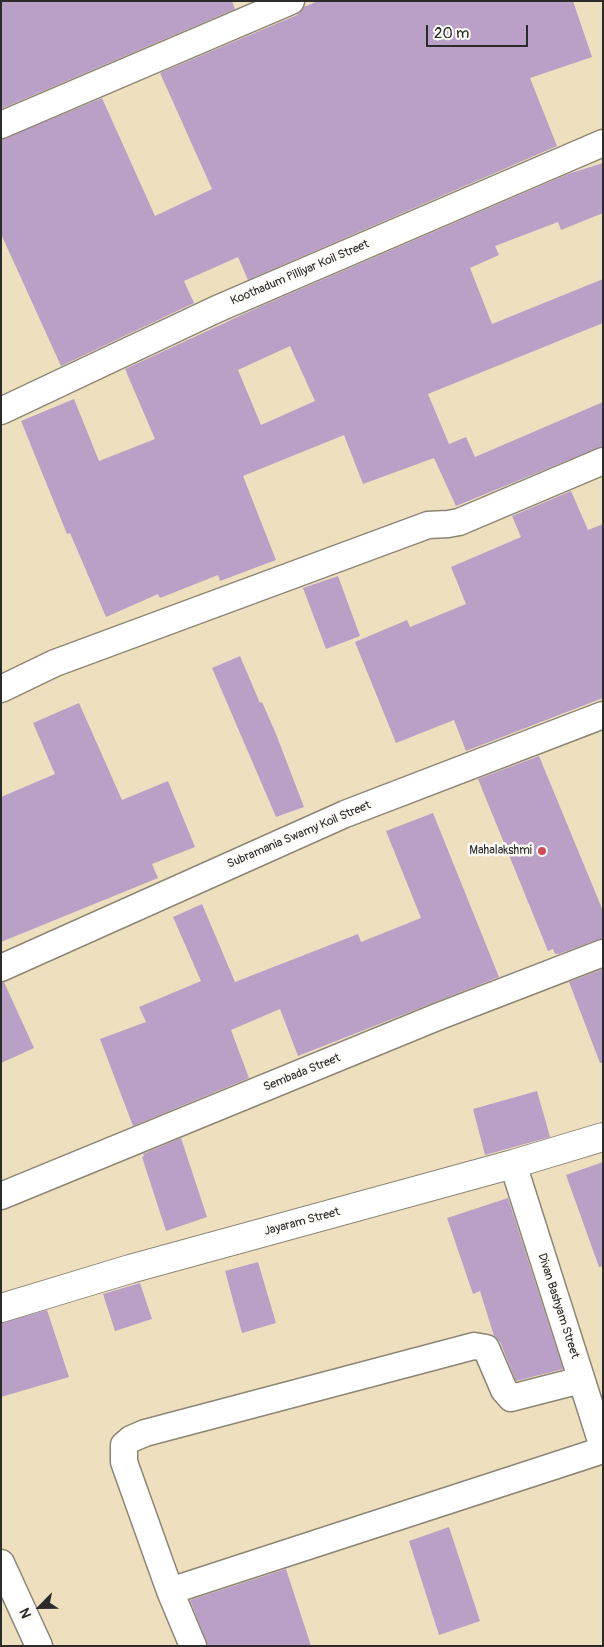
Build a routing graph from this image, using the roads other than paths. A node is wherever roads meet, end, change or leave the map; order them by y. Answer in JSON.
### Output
{"nodes":[{"id":1,"x":291,"y":1,"type":"edge"},
{"id":2,"x":1,"y":125,"type":"edge"},
{"id":3,"x":603,"y":143,"type":"edge"},
{"id":4,"x":1,"y":412,"type":"edge"},
{"id":5,"x":603,"y":461,"type":"edge"},
{"id":6,"x":1,"y":689,"type":"edge"},
{"id":7,"x":603,"y":715,"type":"edge"},
{"id":8,"x":603,"y":953,"type":"edge"},
{"id":9,"x":1,"y":968,"type":"edge"},
{"id":10,"x":603,"y":1138,"type":"edge"},
{"id":11,"x":513,"y":1164,"type":"junction"},
{"id":12,"x":1,"y":1196,"type":"edge"},
{"id":13,"x":1,"y":1308,"type":"edge"},
{"id":14,"x":582,"y":1380,"type":"junction"},
{"id":15,"x":603,"y":1449,"type":"edge"},
{"id":16,"x":1,"y":1563,"type":"edge"},
{"id":17,"x":170,"y":1591,"type":"junction"},
{"id":18,"x":39,"y":1646,"type":"edge"},
{"id":19,"x":193,"y":1646,"type":"edge"}],
"edges":[{"from":1,"to":2,"type":"street"},
{"from":3,"to":4,"type":"street","name":"Koothadum Pilliyar Koil Street"},
{"from":5,"to":6,"type":"street"},
{"from":7,"to":9,"type":"street","name":"Subramania Swamy Koil Street"},
{"from":8,"to":12,"type":"street","name":"Sembada Street"},
{"from":10,"to":11,"type":"main road","name":"Jayaram Street"},
{"from":11,"to":13,"type":"main road","name":"Jayaram Street"},
{"from":11,"to":14,"type":"street","name":"Divan Bashyam Street"},
{"from":14,"to":15,"type":"street","name":"Divan Bashyam Street"},
{"from":14,"to":17,"type":"street"},
{"from":15,"to":17,"type":"street"},
{"from":16,"to":18,"type":"street"},
{"from":17,"to":19,"type":"street"}]}
